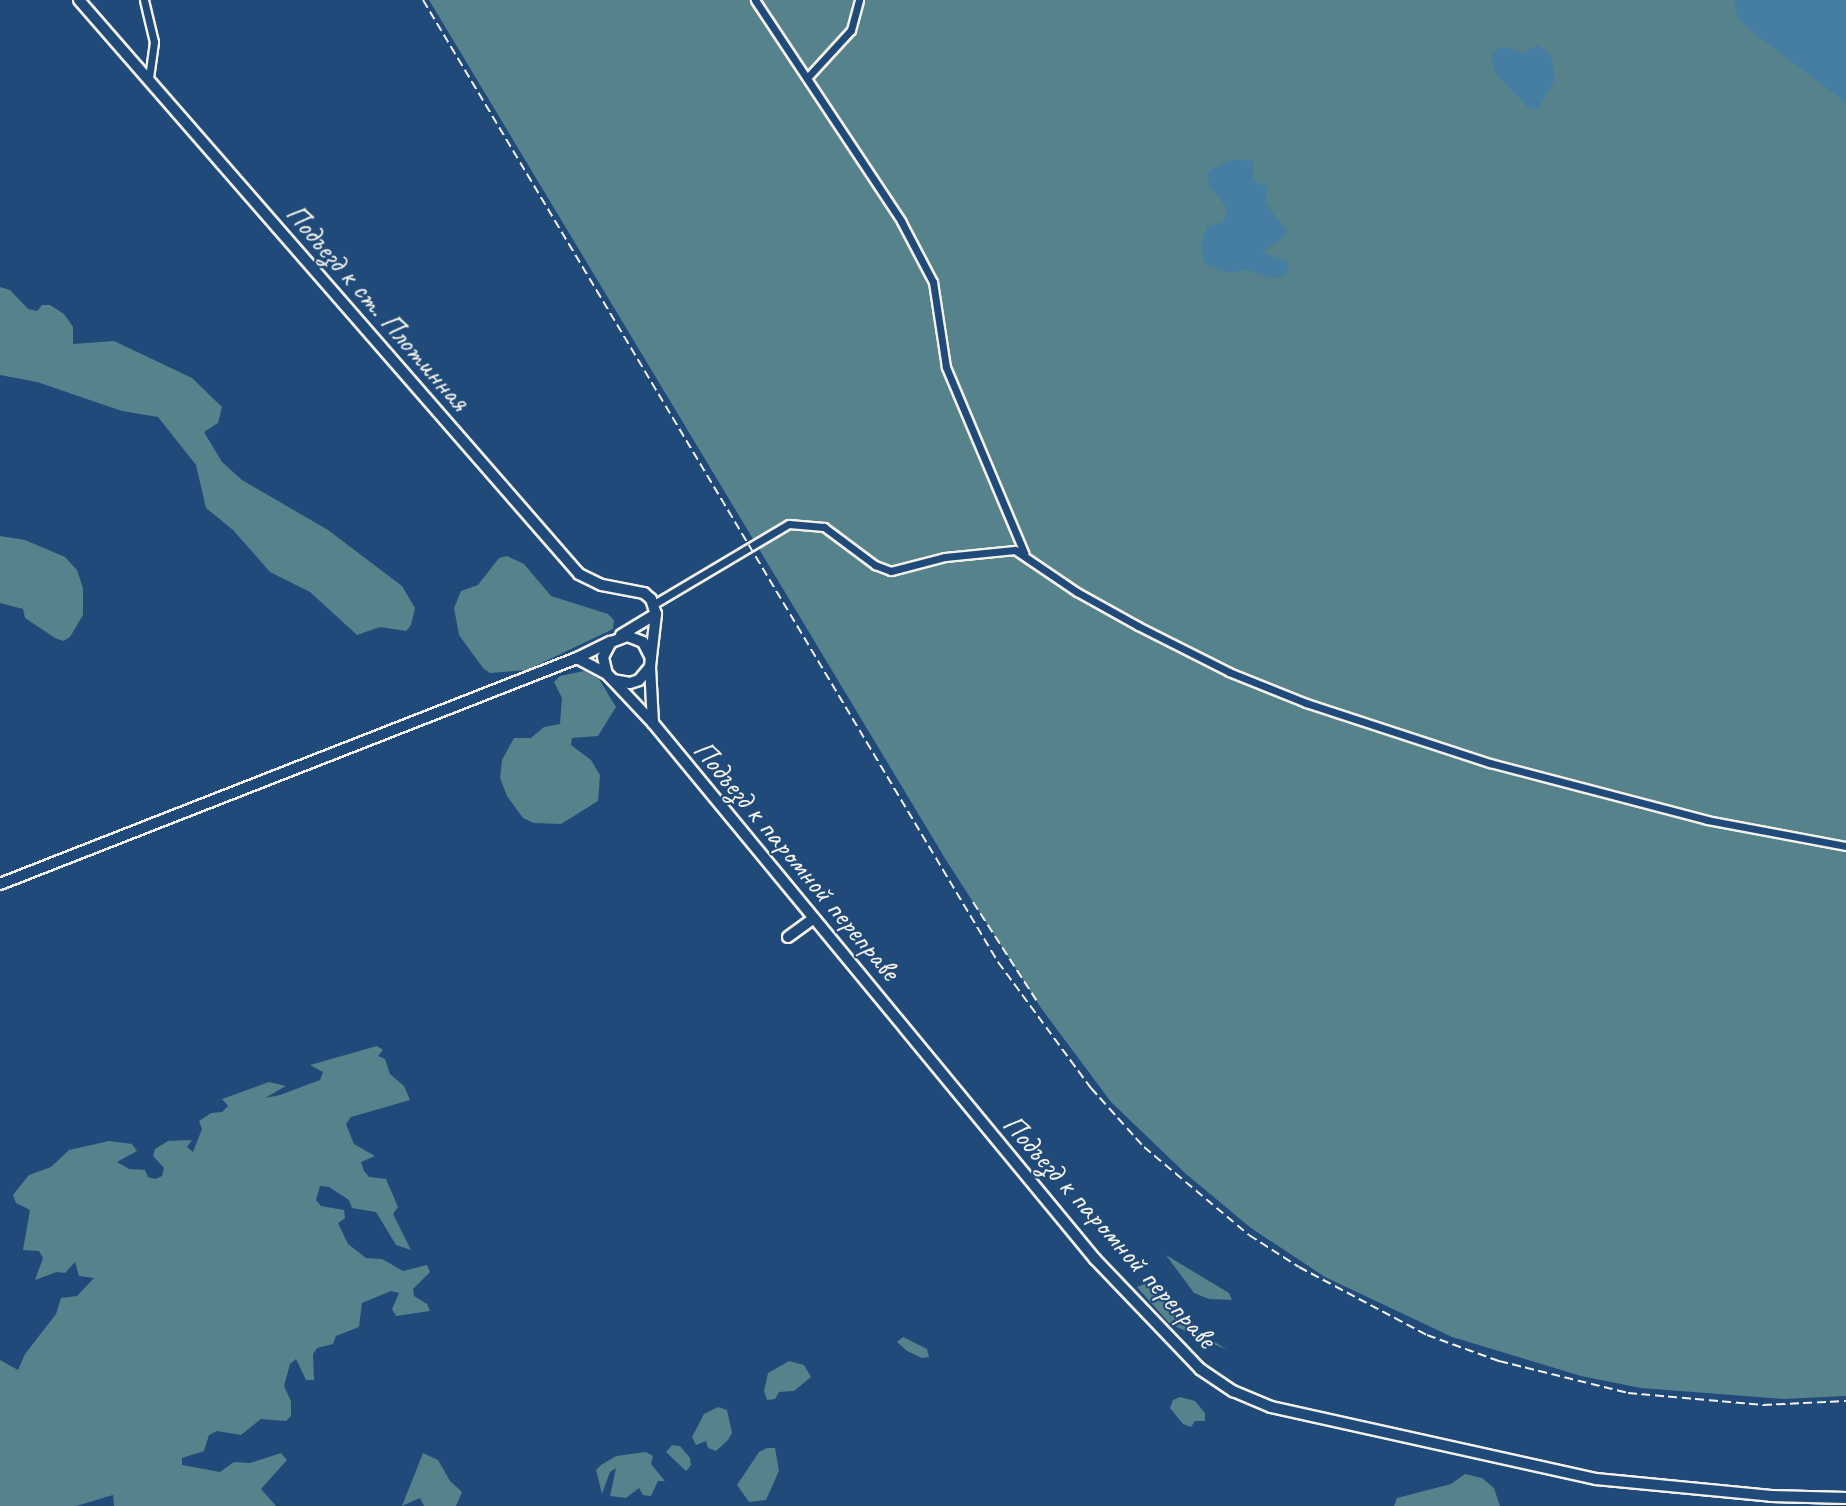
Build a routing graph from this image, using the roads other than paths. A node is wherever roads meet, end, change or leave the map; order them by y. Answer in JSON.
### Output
{"nodes":[{"id":1,"x":79,"y":0,"type":"edge"},
{"id":2,"x":144,"y":0,"type":"edge"},
{"id":3,"x":755,"y":0,"type":"edge"},
{"id":4,"x":859,"y":0,"type":"edge"},
{"id":5,"x":807,"y":78,"type":"junction"},
{"id":6,"x":149,"y":81,"type":"junction"},
{"id":7,"x":1024,"y":553,"type":"junction"},
{"id":8,"x":655,"y":609,"type":"junction"},
{"id":9,"x":614,"y":639,"type":"junction"},
{"id":10,"x":577,"y":658,"type":"junction"},
{"id":11,"x":650,"y":662,"type":"junction"},
{"id":12,"x":607,"y":674,"type":"junction"},
{"id":13,"x":653,"y":723,"type":"junction"},
{"id":14,"x":1846,"y":846,"type":"edge"},
{"id":15,"x":0,"y":884,"type":"edge"},
{"id":16,"x":813,"y":919,"type":"junction"},
{"id":17,"x":788,"y":937,"type":"dead end"},
{"id":18,"x":1846,"y":1498,"type":"edge"}],
"edges":[{"from":1,"to":6,"type":"street","name":"Подъезд к ст. Плотинная"},
{"from":2,"to":6,"type":"street"},
{"from":3,"to":5,"type":"street"},
{"from":4,"to":5,"type":"street"},
{"from":5,"to":7,"type":"street"},
{"from":6,"to":8,"type":"street","name":"Подъезд к ст. Плотинная"},
{"from":7,"to":8,"type":"street"},
{"from":7,"to":14,"type":"street"},
{"from":8,"to":9,"type":"street"},
{"from":8,"to":11,"type":"street"},
{"from":9,"to":10,"type":"street"},
{"from":9,"to":11,"type":"street"},
{"from":9,"to":12,"type":"street"},
{"from":10,"to":12,"type":"street"},
{"from":10,"to":15,"type":"street"},
{"from":11,"to":12,"type":"street"},
{"from":11,"to":13,"type":"street"},
{"from":12,"to":13,"type":"street","name":"Подъезд к паромной переправе"},
{"from":13,"to":16,"type":"street","name":"Подъезд к паромной переправе"},
{"from":16,"to":17,"type":"street"},
{"from":16,"to":18,"type":"street","name":"Подъезд к паромной переправе"}]}
